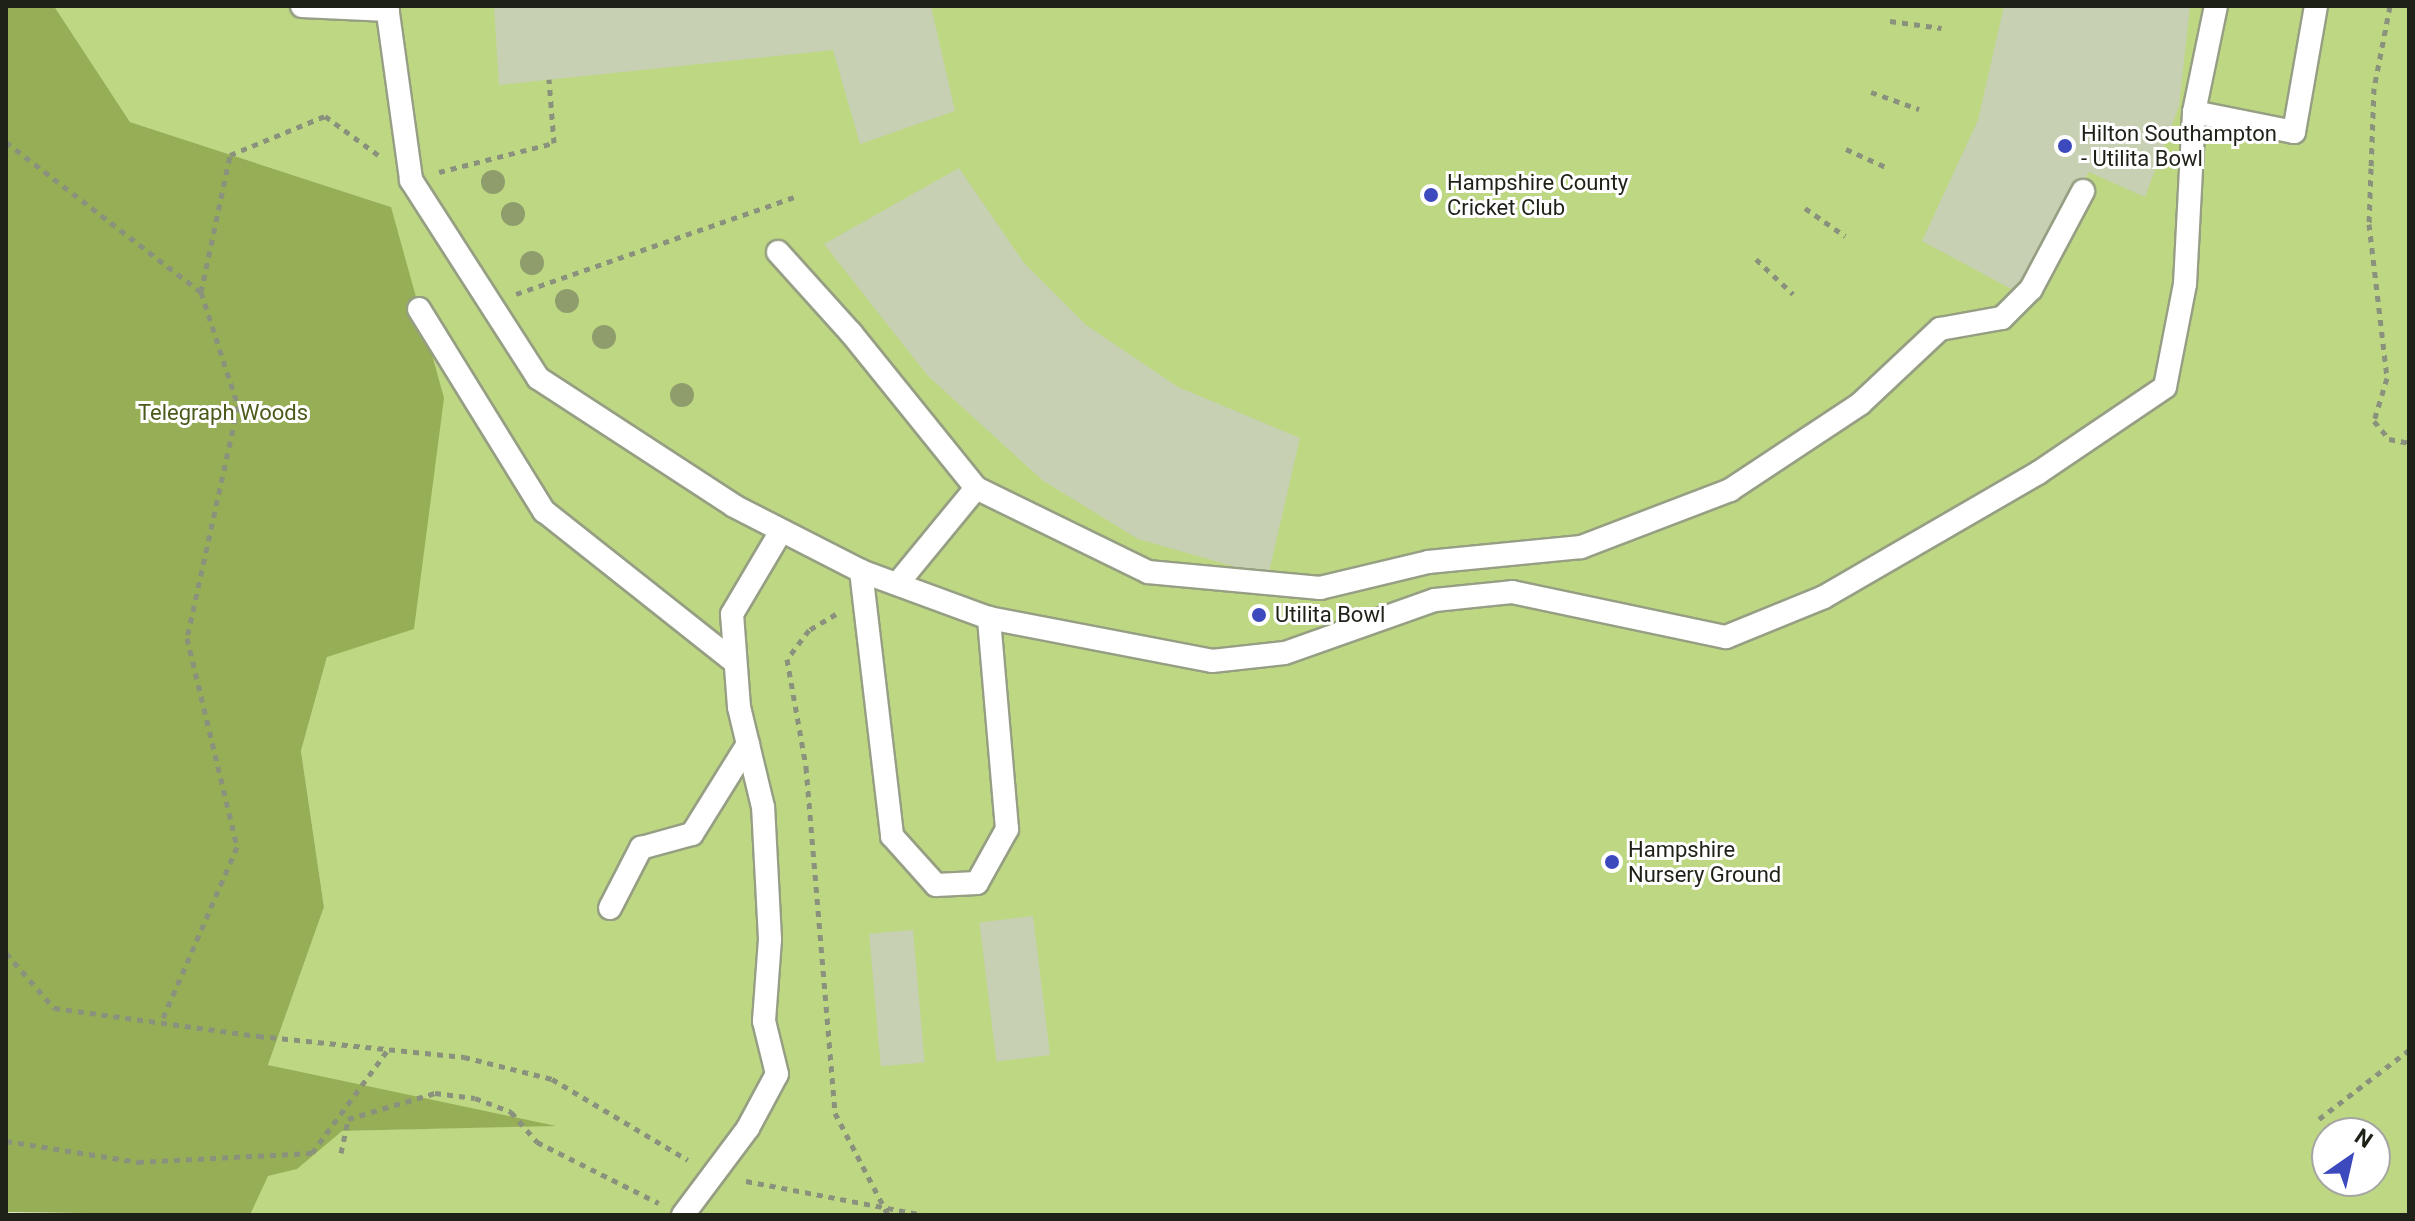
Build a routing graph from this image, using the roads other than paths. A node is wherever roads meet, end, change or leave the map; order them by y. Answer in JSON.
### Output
{"nodes":[{"id":1,"x":302,"y":6,"type":"edge"},
{"id":2,"x":2216,"y":6,"type":"edge"},
{"id":3,"x":2316,"y":6,"type":"edge"},
{"id":4,"x":387,"y":8,"type":"edge"},
{"id":5,"x":2194,"y":112,"type":"junction"},
{"id":6,"x":2083,"y":191,"type":"dead end"},
{"id":7,"x":778,"y":252,"type":"dead end"},
{"id":8,"x":419,"y":309,"type":"dead end"},
{"id":9,"x":976,"y":488,"type":"junction"},
{"id":10,"x":781,"y":531,"type":"junction"},
{"id":11,"x":861,"y":571,"type":"junction"},
{"id":12,"x":898,"y":583,"type":"junction"},
{"id":13,"x":989,"y":618,"type":"junction"},
{"id":14,"x":733,"y":661,"type":"junction"},
{"id":15,"x":748,"y":744,"type":"junction"},
{"id":16,"x":610,"y":908,"type":"dead end"},
{"id":17,"x":675,"y":1211,"type":"edge"}],
"edges":[{"from":1,"to":4,"type":"lane"},
{"from":2,"to":5,"type":"lane"},
{"from":3,"to":5,"type":"lane"},
{"from":4,"to":10,"type":"lane"},
{"from":5,"to":13,"type":"lane"},
{"from":6,"to":9,"type":"lane"},
{"from":7,"to":9,"type":"lane"},
{"from":8,"to":14,"type":"lane"},
{"from":9,"to":12,"type":"lane"},
{"from":10,"to":11,"type":"lane"},
{"from":10,"to":14,"type":"lane"},
{"from":11,"to":12,"type":"lane"},
{"from":11,"to":13,"type":"lane"},
{"from":12,"to":13,"type":"lane"},
{"from":14,"to":15,"type":"lane"},
{"from":15,"to":16,"type":"lane"},
{"from":15,"to":17,"type":"lane"}]}
